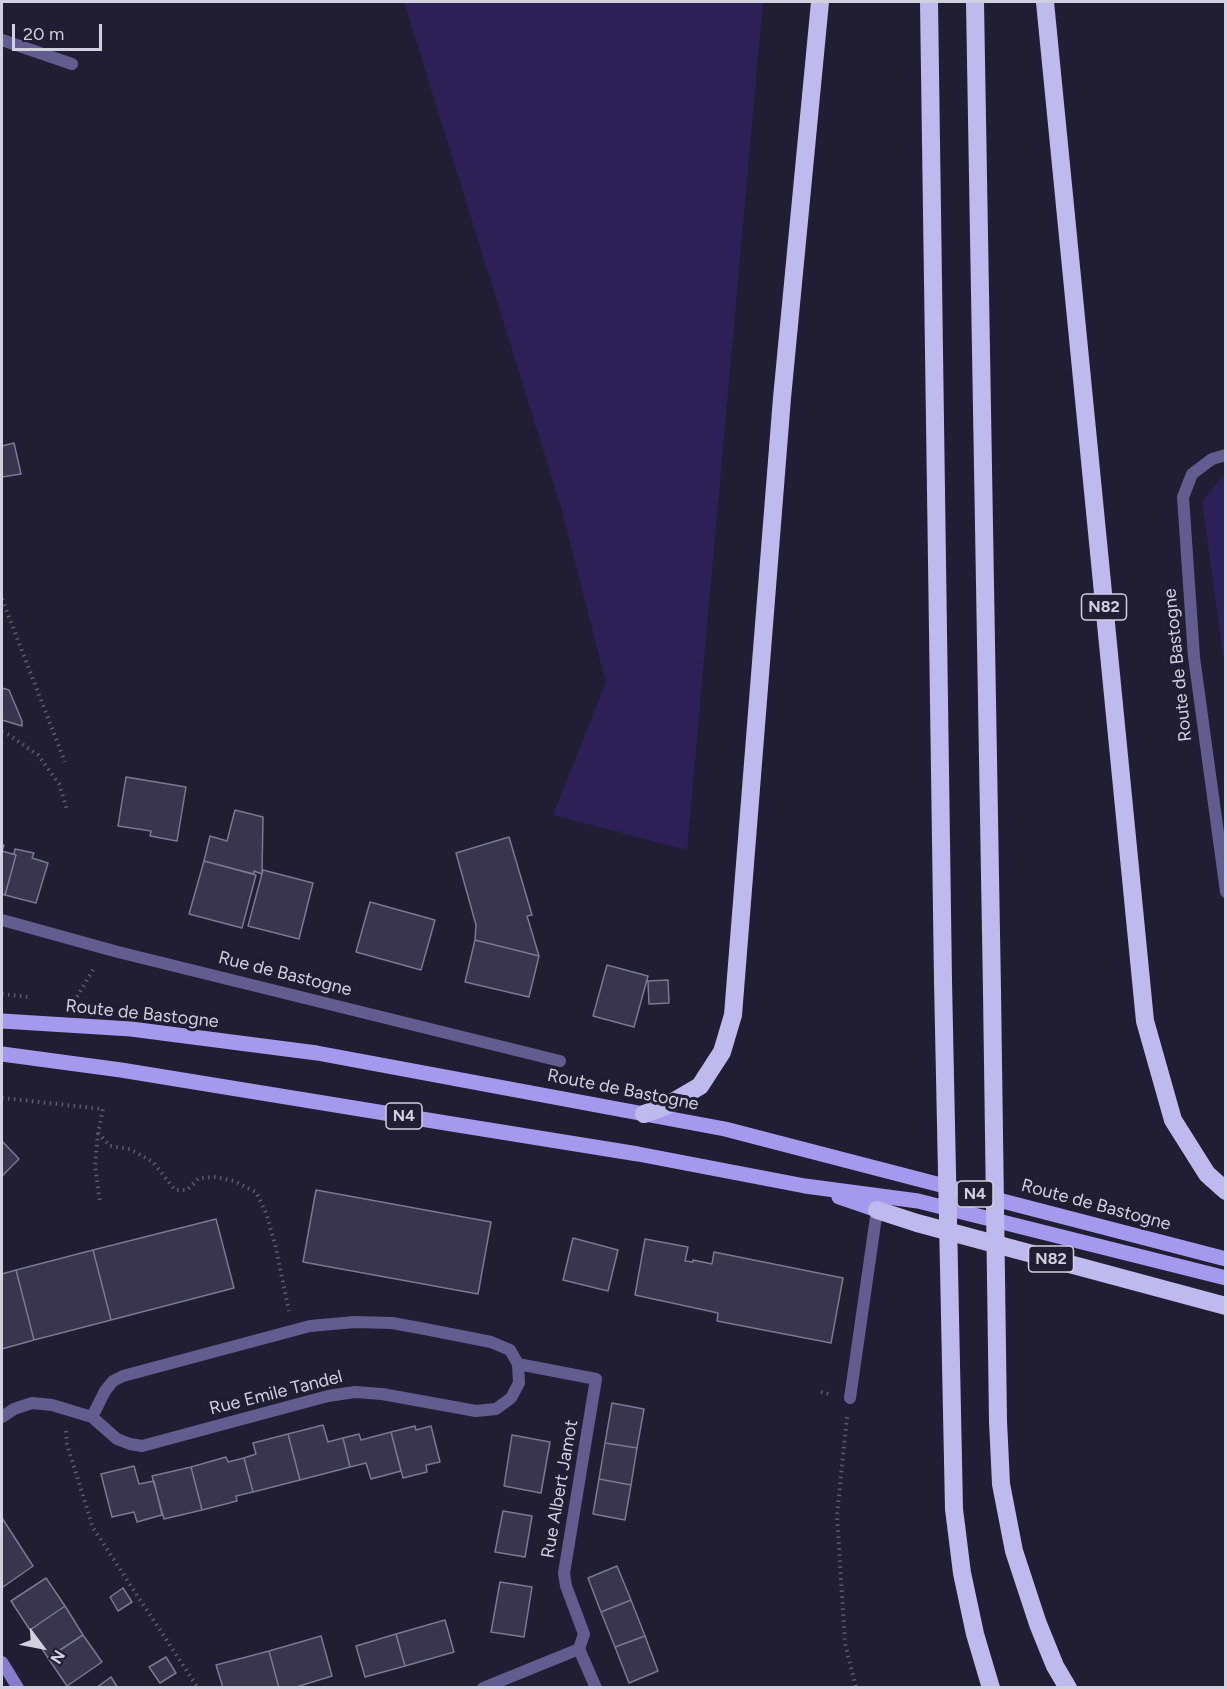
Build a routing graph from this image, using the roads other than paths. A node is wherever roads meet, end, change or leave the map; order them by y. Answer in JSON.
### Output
{"nodes":[{"id":1,"x":820,"y":2,"type":"edge"},
{"id":2,"x":929,"y":2,"type":"edge"},
{"id":3,"x":975,"y":2,"type":"edge"},
{"id":4,"x":1045,"y":2,"type":"edge"},
{"id":5,"x":2,"y":40,"type":"edge"},
{"id":6,"x":72,"y":64,"type":"dead end"},
{"id":7,"x":1226,"y":455,"type":"edge"},
{"id":8,"x":1226,"y":892,"type":"edge"},
{"id":9,"x":2,"y":920,"type":"edge"},
{"id":10,"x":2,"y":1022,"type":"edge"},
{"id":11,"x":2,"y":1054,"type":"edge"},
{"id":12,"x":560,"y":1061,"type":"dead end"},
{"id":13,"x":644,"y":1114,"type":"junction"},
{"id":14,"x":805,"y":1186,"type":"junction"},
{"id":15,"x":1226,"y":1191,"type":"edge"},
{"id":16,"x":877,"y":1210,"type":"junction"},
{"id":17,"x":1226,"y":1259,"type":"edge"},
{"id":18,"x":1226,"y":1278,"type":"edge"},
{"id":19,"x":1226,"y":1306,"type":"edge"},
{"id":20,"x":518,"y":1364,"type":"junction"},
{"id":21,"x":850,"y":1398,"type":"road end"},
{"id":22,"x":2,"y":1417,"type":"edge"},
{"id":23,"x":92,"y":1418,"type":"junction"},
{"id":24,"x":579,"y":1649,"type":"junction"},
{"id":25,"x":2,"y":1662,"type":"edge"},
{"id":26,"x":18,"y":1688,"type":"edge"},
{"id":27,"x":483,"y":1688,"type":"edge"},
{"id":28,"x":597,"y":1688,"type":"edge"},
{"id":29,"x":991,"y":1688,"type":"edge"},
{"id":30,"x":1068,"y":1688,"type":"edge"}],
"edges":[{"from":1,"to":13,"type":"highway"},
{"from":2,"to":29,"type":"highway","bridge":true},
{"from":3,"to":30,"type":"highway","bridge":true},
{"from":4,"to":15,"type":"highway","number":"N82"},
{"from":5,"to":6,"type":"street"},
{"from":7,"to":8,"type":"street","name":"Route de Bastogne"},
{"from":9,"to":12,"type":"street","name":"Rue de Bastogne"},
{"from":10,"to":13,"type":"main road","name":"Route de Bastogne","number":"N4"},
{"from":11,"to":14,"type":"main road","name":"Route de Bastogne","number":"N4"},
{"from":13,"to":17,"type":"main road","name":"Route de Bastogne","number":"N4"},
{"from":14,"to":16,"type":"main road","number":"N82"},
{"from":14,"to":18,"type":"main road","name":"Route de Bastogne","number":"N4"},
{"from":16,"to":19,"type":"highway","number":"N82"},
{"from":16,"to":21,"type":"street"},
{"from":20,"to":23,"type":"street"},
{"from":20,"to":23,"type":"street","name":"Rue Emile Tandel"},
{"from":20,"to":24,"type":"street","name":"Rue Albert Jamot"},
{"from":22,"to":23,"type":"street","name":"Rue Emile Tandel"},
{"from":24,"to":27,"type":"street"},
{"from":24,"to":28,"type":"street"},
{"from":25,"to":26,"type":"street"}]}
